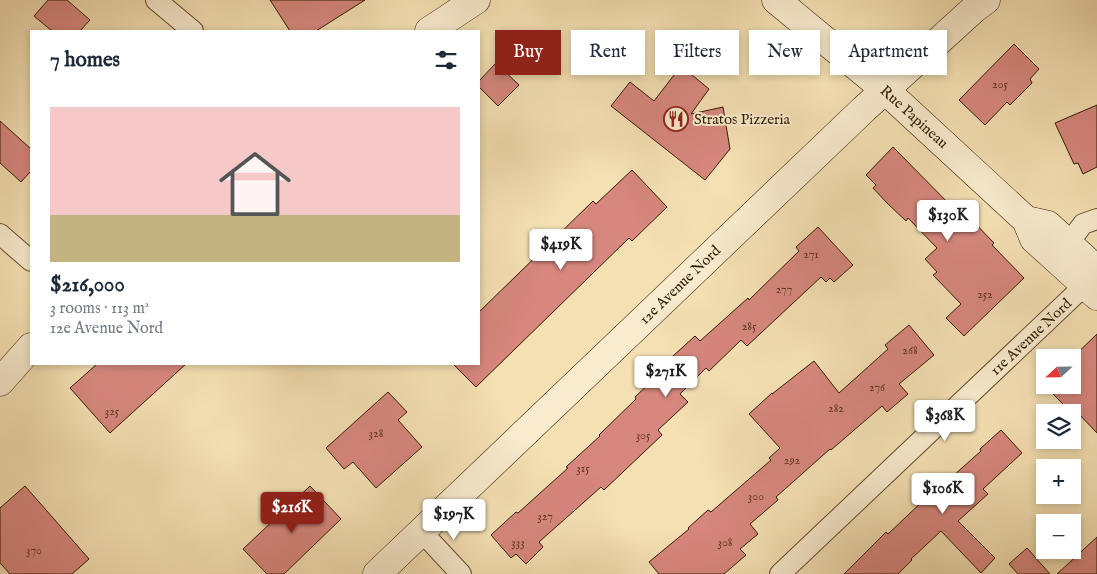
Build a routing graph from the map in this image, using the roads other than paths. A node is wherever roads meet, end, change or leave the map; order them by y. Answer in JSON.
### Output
{"nodes":[{"id":1,"x":156,"y":0,"type":"edge"},
{"id":2,"x":476,"y":0,"type":"edge"},
{"id":3,"x":776,"y":0,"type":"edge"},
{"id":4,"x":986,"y":0,"type":"edge"},
{"id":5,"x":192,"y":30,"type":"edge"},
{"id":6,"x":431,"y":30,"type":"edge"},
{"id":7,"x":884,"y":89,"type":"junction"},
{"id":8,"x":1097,"y":219,"type":"edge"},
{"id":9,"x":1026,"y":220,"type":"junction"},
{"id":10,"x":0,"y":234,"type":"edge"},
{"id":11,"x":1068,"y":244,"type":"junction"},
{"id":12,"x":30,"y":260,"type":"edge"},
{"id":13,"x":1093,"y":284,"type":"edge"},
{"id":14,"x":30,"y":348,"type":"edge"},
{"id":15,"x":0,"y":382,"type":"edge"},
{"id":16,"x":422,"y":532,"type":"junction"},
{"id":17,"x":376,"y":574,"type":"edge"},
{"id":18,"x":461,"y":574,"type":"edge"},
{"id":19,"x":780,"y":574,"type":"edge"}],
"edges":[{"from":1,"to":5,"type":"street"},
{"from":2,"to":6,"type":"main road"},
{"from":3,"to":7,"type":"main road","name":"Rue Papineau"},
{"from":4,"to":7,"type":"main road","name":"12e Avenue Nord"},
{"from":7,"to":9,"type":"main road","name":"Rue Papineau"},
{"from":7,"to":16,"type":"main road","name":"12e Avenue Nord"},
{"from":8,"to":11,"type":"street"},
{"from":9,"to":11,"type":"main road","name":"Rue Papineau"},
{"from":9,"to":13,"type":"main road","name":"Rue Papineau"},
{"from":10,"to":12,"type":"street"},
{"from":11,"to":13,"type":"main road","name":"Rue Papineau"},
{"from":13,"to":19,"type":"street","name":"11e Avenue Nord"},
{"from":14,"to":15,"type":"main road"},
{"from":16,"to":17,"type":"main road","name":"12e Avenue Nord"},
{"from":16,"to":18,"type":"street"}]}
